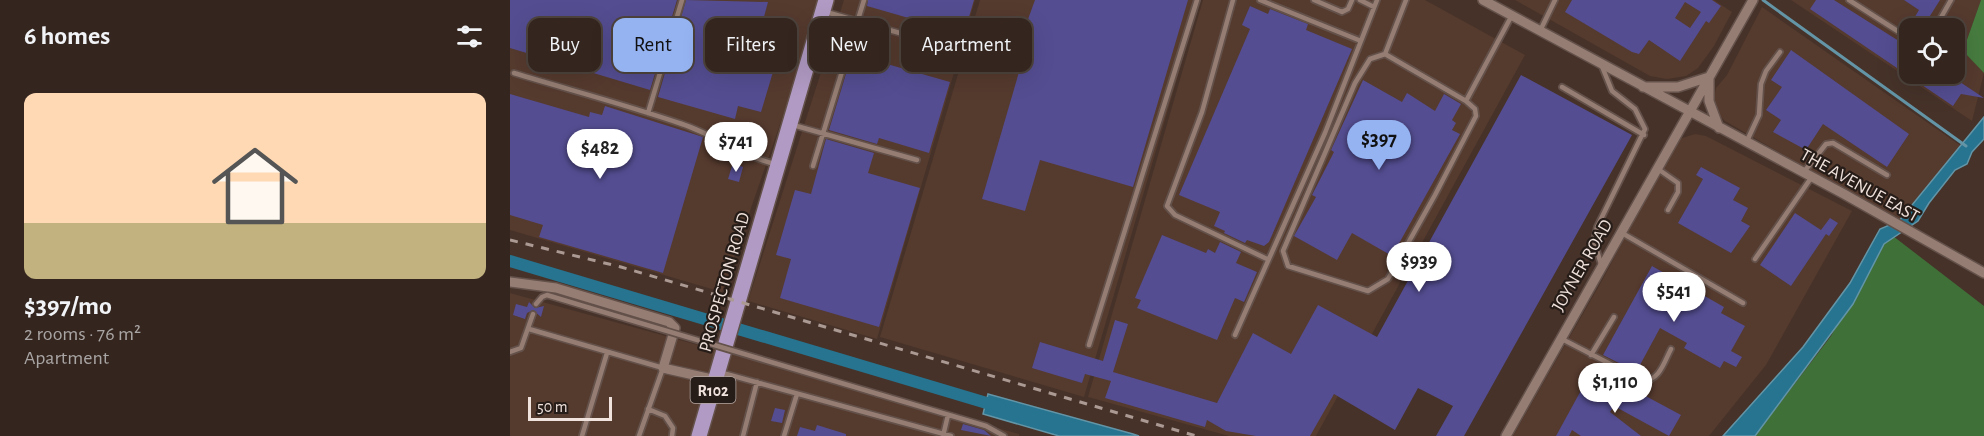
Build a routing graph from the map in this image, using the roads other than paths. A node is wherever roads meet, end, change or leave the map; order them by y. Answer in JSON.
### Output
{"nodes":[{"id":1,"x":682,"y":0,"type":"edge"},
{"id":2,"x":864,"y":0,"type":"edge"},
{"id":3,"x":1197,"y":0,"type":"edge"},
{"id":4,"x":1233,"y":0,"type":"edge"},
{"id":5,"x":1260,"y":0,"type":"edge"},
{"id":6,"x":1314,"y":0,"type":"edge"},
{"id":7,"x":1352,"y":0,"type":"edge"},
{"id":8,"x":1360,"y":0,"type":"edge"},
{"id":9,"x":1377,"y":0,"type":"edge"},
{"id":10,"x":1406,"y":0,"type":"edge"},
{"id":11,"x":1483,"y":0,"type":"edge"},
{"id":12,"x":1555,"y":0,"type":"edge"},
{"id":13,"x":1753,"y":0,"type":"edge"},
{"id":14,"x":1849,"y":0,"type":"edge"},
{"id":15,"x":1951,"y":0,"type":"edge"},
{"id":16,"x":1495,"y":3,"type":"edge"},
{"id":17,"x":825,"y":5,"type":"edge"},
{"id":18,"x":1374,"y":8,"type":"junction"},
{"id":19,"x":1512,"y":16,"type":"junction"},
{"id":20,"x":852,"y":18,"type":"edge"},
{"id":21,"x":859,"y":18,"type":"edge"},
{"id":22,"x":1941,"y":18,"type":"edge"},
{"id":23,"x":1540,"y":31,"type":"junction"},
{"id":24,"x":1899,"y":32,"type":"edge"},
{"id":25,"x":1361,"y":41,"type":"junction"},
{"id":26,"x":1780,"y":52,"type":"dead end"},
{"id":27,"x":1385,"y":54,"type":"junction"},
{"id":28,"x":1601,"y":64,"type":"junction"},
{"id":29,"x":514,"y":72,"type":"dead end"},
{"id":30,"x":842,"y":72,"type":"edge"},
{"id":31,"x":1709,"y":77,"type":"junction"},
{"id":32,"x":1642,"y":86,"type":"junction"},
{"id":33,"x":1562,"y":87,"type":"dead end"},
{"id":34,"x":1466,"y":102,"type":"junction"},
{"id":35,"x":1689,"y":112,"type":"junction"},
{"id":36,"x":648,"y":113,"type":"junction"},
{"id":37,"x":790,"y":125,"type":"junction"},
{"id":38,"x":1719,"y":128,"type":"junction"},
{"id":39,"x":823,"y":134,"type":"junction"},
{"id":40,"x":1644,"y":135,"type":"junction"},
{"id":41,"x":1746,"y":143,"type":"junction"},
{"id":42,"x":917,"y":160,"type":"dead end"},
{"id":43,"x":778,"y":165,"type":"junction"},
{"id":44,"x":813,"y":166,"type":"dead end"},
{"id":45,"x":1657,"y":168,"type":"junction"},
{"id":46,"x":1807,"y":175,"type":"junction"},
{"id":47,"x":1887,"y":175,"type":"dead end"},
{"id":48,"x":1668,"y":210,"type":"dead end"},
{"id":49,"x":1620,"y":232,"type":"junction"},
{"id":50,"x":1267,"y":259,"type":"junction"},
{"id":51,"x":1755,"y":259,"type":"dead end"},
{"id":52,"x":1601,"y":264,"type":"junction"},
{"id":53,"x":1984,"y":273,"type":"edge"},
{"id":54,"x":510,"y":282,"type":"edge"},
{"id":55,"x":1743,"y":303,"type":"dead end"},
{"id":56,"x":536,"y":304,"type":"dead end"},
{"id":57,"x":533,"y":314,"type":"dead end"},
{"id":58,"x":1614,"y":317,"type":"dead end"},
{"id":59,"x":529,"y":329,"type":"junction"},
{"id":60,"x":1235,"y":334,"type":"dead end"},
{"id":61,"x":1560,"y":338,"type":"junction"},
{"id":62,"x":1089,"y":345,"type":"dead end"},
{"id":63,"x":1671,"y":349,"type":"dead end"},
{"id":64,"x":510,"y":352,"type":"edge"},
{"id":65,"x":607,"y":353,"type":"junction"},
{"id":66,"x":1592,"y":355,"type":"junction"},
{"id":67,"x":663,"y":368,"type":"junction"},
{"id":68,"x":717,"y":376,"type":"junction"},
{"id":69,"x":757,"y":382,"type":"junction"},
{"id":70,"x":797,"y":394,"type":"junction"},
{"id":71,"x":648,"y":408,"type":"junction"},
{"id":72,"x":948,"y":415,"type":"junction"},
{"id":73,"x":943,"y":435,"type":"edge"},
{"id":74,"x":582,"y":436,"type":"edge"},
{"id":75,"x":639,"y":436,"type":"edge"},
{"id":76,"x":672,"y":436,"type":"edge"},
{"id":77,"x":699,"y":436,"type":"edge"},
{"id":78,"x":743,"y":436,"type":"edge"},
{"id":79,"x":784,"y":436,"type":"edge"},
{"id":80,"x":951,"y":436,"type":"edge"},
{"id":81,"x":1004,"y":436,"type":"edge"},
{"id":82,"x":1506,"y":436,"type":"edge"}],
"edges":[{"from":1,"to":36,"type":"lane"},
{"from":2,"to":21,"type":"lane"},
{"from":3,"to":62,"type":"lane"},
{"from":4,"to":50,"type":"lane"},
{"from":5,"to":25,"type":"lane"},
{"from":6,"to":7,"type":"lane"},
{"from":8,"to":18,"type":"lane"},
{"from":9,"to":18,"type":"lane"},
{"from":10,"to":27,"type":"lane"},
{"from":11,"to":16,"type":"street","name":"THE AVENUE EAST"},
{"from":12,"to":23,"type":"lane"},
{"from":13,"to":31,"type":"street","name":"JOYNER ROAD"},
{"from":14,"to":24,"type":"lane"},
{"from":15,"to":22,"type":"lane"},
{"from":16,"to":19,"type":"street","name":"THE AVENUE EAST"},
{"from":17,"to":20,"type":"lane"},
{"from":17,"to":37,"type":"main road","name":"PROSPECTON ROAD","number":"R102"},
{"from":18,"to":25,"type":"lane"},
{"from":19,"to":23,"type":"street","name":"THE AVENUE EAST"},
{"from":19,"to":34,"type":"lane"},
{"from":23,"to":28,"type":"street","name":"THE AVENUE EAST"},
{"from":25,"to":50,"type":"lane"},
{"from":26,"to":41,"type":"lane"},
{"from":27,"to":34,"type":"lane"},
{"from":27,"to":34,"type":"lane"},
{"from":28,"to":32,"type":"street","name":"THE AVENUE EAST"},
{"from":28,"to":40,"type":"lane"},
{"from":29,"to":36,"type":"lane"},
{"from":30,"to":39,"type":"lane"},
{"from":31,"to":32,"type":"street"},
{"from":31,"to":35,"type":"street","name":"JOYNER ROAD"},
{"from":31,"to":38,"type":"street"},
{"from":32,"to":35,"type":"street","name":"THE AVENUE EAST"},
{"from":33,"to":40,"type":"lane"},
{"from":35,"to":38,"type":"street","name":"THE AVENUE EAST"},
{"from":35,"to":45,"type":"street","name":"JOYNER ROAD"},
{"from":36,"to":43,"type":"lane"},
{"from":37,"to":39,"type":"lane"},
{"from":37,"to":43,"type":"main road","name":"PROSPECTON ROAD","number":"R102"},
{"from":38,"to":41,"type":"street","name":"THE AVENUE EAST"},
{"from":39,"to":42,"type":"lane"},
{"from":39,"to":44,"type":"lane"},
{"from":40,"to":52,"type":"lane"},
{"from":41,"to":46,"type":"street","name":"THE AVENUE EAST"},
{"from":43,"to":68,"type":"main road","name":"PROSPECTON ROAD","number":"R102"},
{"from":45,"to":48,"type":"lane"},
{"from":45,"to":49,"type":"street","name":"JOYNER ROAD"},
{"from":46,"to":47,"type":"lane"},
{"from":46,"to":51,"type":"lane"},
{"from":46,"to":53,"type":"street","name":"THE AVENUE EAST"},
{"from":49,"to":52,"type":"street","name":"JOYNER ROAD"},
{"from":49,"to":55,"type":"lane"},
{"from":50,"to":60,"type":"lane"},
{"from":52,"to":61,"type":"street","name":"JOYNER ROAD"},
{"from":54,"to":67,"type":"street"},
{"from":56,"to":72,"type":"lane","bridge":true},
{"from":57,"to":59,"type":"lane"},
{"from":58,"to":66,"type":"lane"},
{"from":59,"to":64,"type":"lane"},
{"from":59,"to":65,"type":"lane"},
{"from":61,"to":66,"type":"lane"},
{"from":61,"to":82,"type":"street","name":"JOYNER ROAD"},
{"from":63,"to":66,"type":"lane"},
{"from":65,"to":67,"type":"lane"},
{"from":65,"to":74,"type":"lane"},
{"from":67,"to":68,"type":"street"},
{"from":67,"to":71,"type":"lane"},
{"from":68,"to":69,"type":"lane"},
{"from":68,"to":77,"type":"main road","name":"PROSPECTON ROAD","number":"R102"},
{"from":69,"to":70,"type":"lane"},
{"from":69,"to":78,"type":"lane"},
{"from":70,"to":73,"type":"lane"},
{"from":70,"to":79,"type":"lane"},
{"from":71,"to":75,"type":"lane"},
{"from":71,"to":76,"type":"lane"},
{"from":72,"to":73,"type":"lane"},
{"from":72,"to":81,"type":"lane"},
{"from":73,"to":80,"type":"lane"}]}
